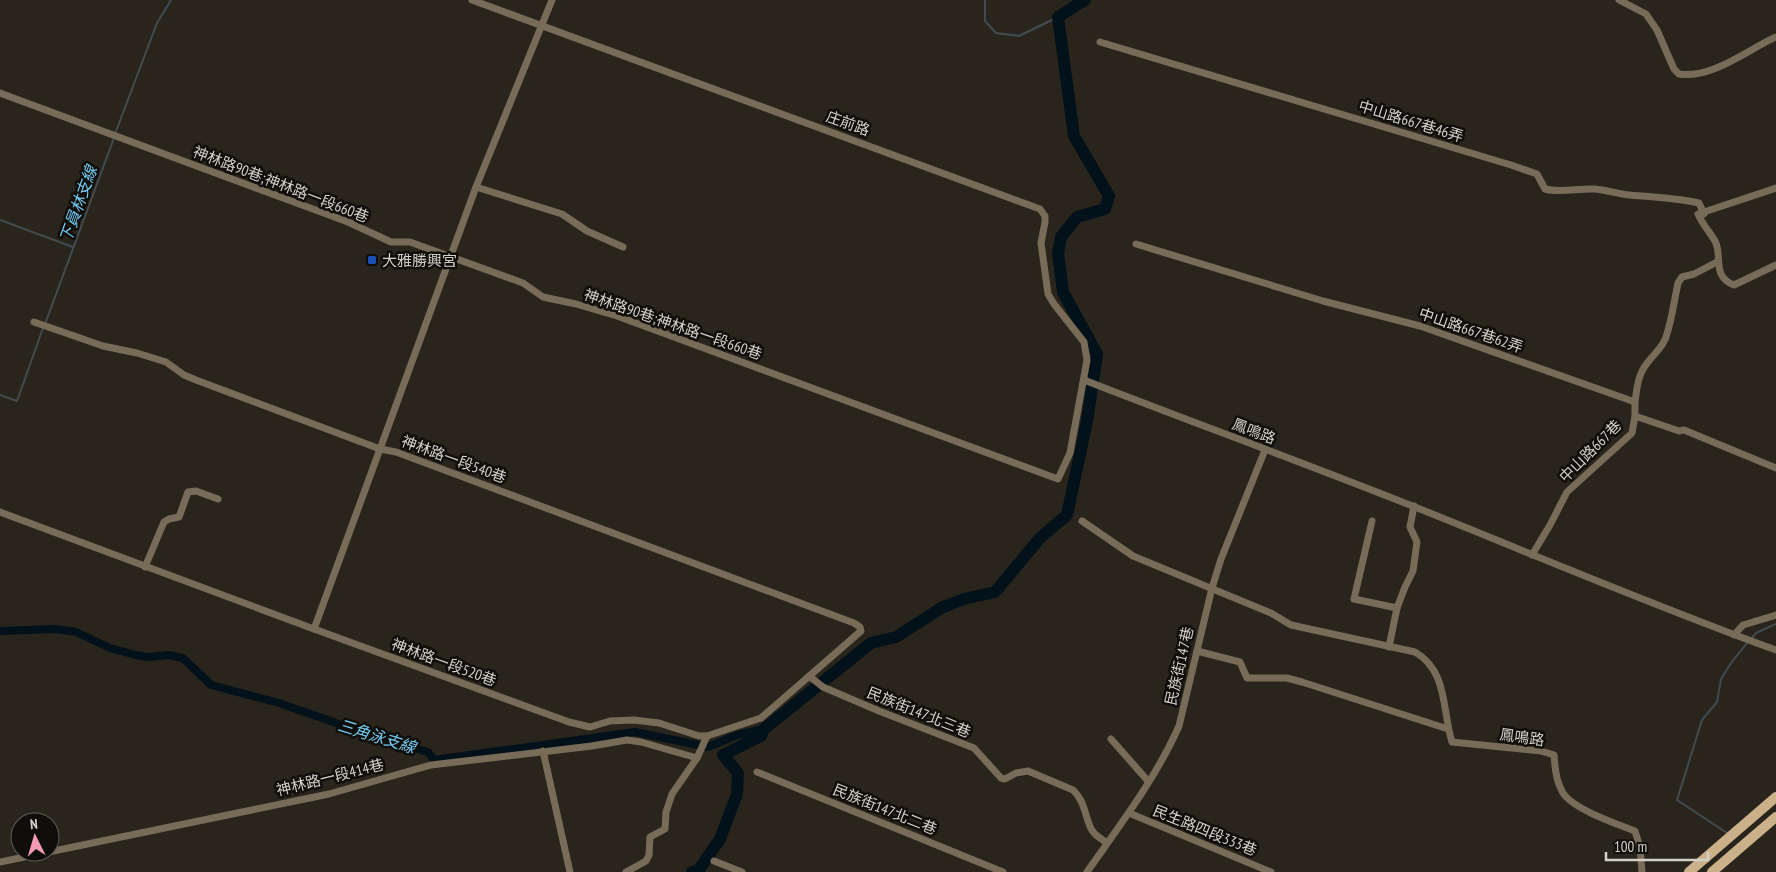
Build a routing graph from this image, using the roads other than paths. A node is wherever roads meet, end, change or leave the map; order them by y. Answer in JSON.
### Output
{"nodes":[{"id":1,"x":472,"y":0,"type":"edge"},
{"id":2,"x":552,"y":0,"type":"edge"},
{"id":3,"x":1619,"y":0,"type":"edge"},
{"id":4,"x":543,"y":27,"type":"junction"},
{"id":5,"x":1776,"y":37,"type":"edge"},
{"id":6,"x":1100,"y":42,"type":"dead end"},
{"id":7,"x":0,"y":93,"type":"edge"},
{"id":8,"x":476,"y":187,"type":"junction"},
{"id":9,"x":1776,"y":188,"type":"edge"},
{"id":10,"x":1701,"y":214,"type":"junction"},
{"id":11,"x":1136,"y":244,"type":"dead end"},
{"id":12,"x":623,"y":247,"type":"dead end"},
{"id":13,"x":451,"y":257,"type":"junction"},
{"id":14,"x":1717,"y":262,"type":"junction"},
{"id":15,"x":1776,"y":265,"type":"edge"},
{"id":16,"x":34,"y":322,"type":"dead end"},
{"id":17,"x":1084,"y":380,"type":"junction"},
{"id":18,"x":1635,"y":402,"type":"junction"},
{"id":19,"x":1635,"y":416,"type":"junction"},
{"id":20,"x":380,"y":449,"type":"junction"},
{"id":21,"x":1265,"y":450,"type":"junction"},
{"id":22,"x":1776,"y":468,"type":"edge"},
{"id":23,"x":1058,"y":479,"type":"joint"},
{"id":24,"x":218,"y":499,"type":"dead end"},
{"id":25,"x":1414,"y":506,"type":"junction"},
{"id":26,"x":0,"y":512,"type":"edge"},
{"id":27,"x":1082,"y":521,"type":"dead end"},
{"id":28,"x":1372,"y":521,"type":"dead end"},
{"id":29,"x":1532,"y":555,"type":"junction"},
{"id":30,"x":145,"y":566,"type":"junction"},
{"id":31,"x":1212,"y":588,"type":"junction"},
{"id":32,"x":1396,"y":608,"type":"junction"},
{"id":33,"x":1776,"y":615,"type":"edge"},
{"id":34,"x":314,"y":629,"type":"junction"},
{"id":35,"x":1734,"y":635,"type":"junction"},
{"id":36,"x":1390,"y":647,"type":"junction"},
{"id":37,"x":1776,"y":650,"type":"edge"},
{"id":38,"x":1197,"y":651,"type":"junction"},
{"id":39,"x":810,"y":676,"type":"junction"},
{"id":40,"x":1448,"y":729,"type":"junction"},
{"id":41,"x":707,"y":736,"type":"junction"},
{"id":42,"x":1111,"y":739,"type":"dead end"},
{"id":43,"x":543,"y":751,"type":"junction"},
{"id":44,"x":697,"y":758,"type":"junction"},
{"id":45,"x":757,"y":772,"type":"dead end"},
{"id":46,"x":1148,"y":781,"type":"junction"},
{"id":47,"x":1776,"y":797,"type":"edge"},
{"id":48,"x":1128,"y":814,"type":"junction"},
{"id":49,"x":1776,"y":817,"type":"edge"},
{"id":50,"x":1108,"y":843,"type":"junction"},
{"id":51,"x":714,"y":861,"type":"dead end"},
{"id":52,"x":0,"y":862,"type":"edge"},
{"id":53,"x":570,"y":872,"type":"edge"},
{"id":54,"x":626,"y":872,"type":"edge"},
{"id":55,"x":742,"y":872,"type":"edge"},
{"id":56,"x":1003,"y":872,"type":"edge"},
{"id":57,"x":1087,"y":872,"type":"edge"},
{"id":58,"x":1271,"y":872,"type":"edge"},
{"id":59,"x":1642,"y":872,"type":"edge"},
{"id":60,"x":1689,"y":872,"type":"edge"},
{"id":61,"x":1712,"y":872,"type":"edge"}],
"edges":[{"from":1,"to":4,"type":"street","name":"庄前路"},
{"from":2,"to":4,"type":"street"},
{"from":3,"to":5,"type":"street"},
{"from":4,"to":8,"type":"street"},
{"from":4,"to":17,"type":"street","name":"庄前路"},
{"from":6,"to":10,"type":"street","name":"中山路667巷46弄"},
{"from":7,"to":13,"type":"street","name":"神林路90巷;神林路一段660巷"},
{"from":8,"to":12,"type":"street"},
{"from":8,"to":13,"type":"street"},
{"from":9,"to":10,"type":"street"},
{"from":10,"to":14,"type":"street"},
{"from":11,"to":18,"type":"street","name":"中山路667巷62弄"},
{"from":13,"to":20,"type":"street"},
{"from":13,"to":23,"type":"street","name":"神林路90巷;神林路一段660巷"},
{"from":14,"to":15,"type":"street"},
{"from":14,"to":18,"type":"street"},
{"from":16,"to":20,"type":"street","name":"神林路一段540巷"},
{"from":17,"to":21,"type":"street","name":"鳳鳴路"},
{"from":17,"to":23,"type":"street","name":"庄前路"},
{"from":18,"to":19,"type":"street"},
{"from":19,"to":22,"type":"street"},
{"from":19,"to":29,"type":"street","name":"中山路667巷"},
{"from":20,"to":34,"type":"street"},
{"from":20,"to":39,"type":"street","name":"神林路一段540巷"},
{"from":21,"to":25,"type":"street","name":"鳳鳴路"},
{"from":21,"to":31,"type":"street","name":"民族街147巷"},
{"from":24,"to":30,"type":"street"},
{"from":25,"to":29,"type":"street","name":"鳳鳴路"},
{"from":25,"to":32,"type":"street"},
{"from":26,"to":30,"type":"street","name":"神林路一段520巷"},
{"from":27,"to":31,"type":"street"},
{"from":28,"to":32,"type":"street"},
{"from":29,"to":35,"type":"street","name":"鳳鳴路"},
{"from":30,"to":34,"type":"street","name":"神林路一段520巷"},
{"from":31,"to":36,"type":"street"},
{"from":31,"to":38,"type":"street","name":"民族街147巷"},
{"from":32,"to":36,"type":"street"},
{"from":33,"to":35,"type":"street"},
{"from":34,"to":41,"type":"street","name":"神林路一段520巷"},
{"from":35,"to":37,"type":"street","name":"鳳鳴路"},
{"from":36,"to":40,"type":"street"},
{"from":38,"to":40,"type":"street"},
{"from":38,"to":46,"type":"street","name":"民族街147巷"},
{"from":39,"to":41,"type":"street"},
{"from":39,"to":50,"type":"street","name":"民族街147北三巷"},
{"from":40,"to":59,"type":"street","name":"鳳鳴路"},
{"from":41,"to":44,"type":"street"},
{"from":42,"to":46,"type":"street"},
{"from":43,"to":44,"type":"street","name":"神林路一段414巷"},
{"from":43,"to":52,"type":"street","name":"神林路一段414巷"},
{"from":43,"to":53,"type":"street"},
{"from":44,"to":54,"type":"street"},
{"from":45,"to":56,"type":"street","name":"民族街147北二巷"},
{"from":46,"to":48,"type":"street","name":"民族街147巷"},
{"from":47,"to":60,"type":"main road"},
{"from":48,"to":50,"type":"street","name":"民族街147巷"},
{"from":48,"to":58,"type":"street","name":"民生路四段333巷"},
{"from":49,"to":61,"type":"main road"},
{"from":50,"to":57,"type":"street","name":"民族街147巷"},
{"from":51,"to":55,"type":"street"}]}
